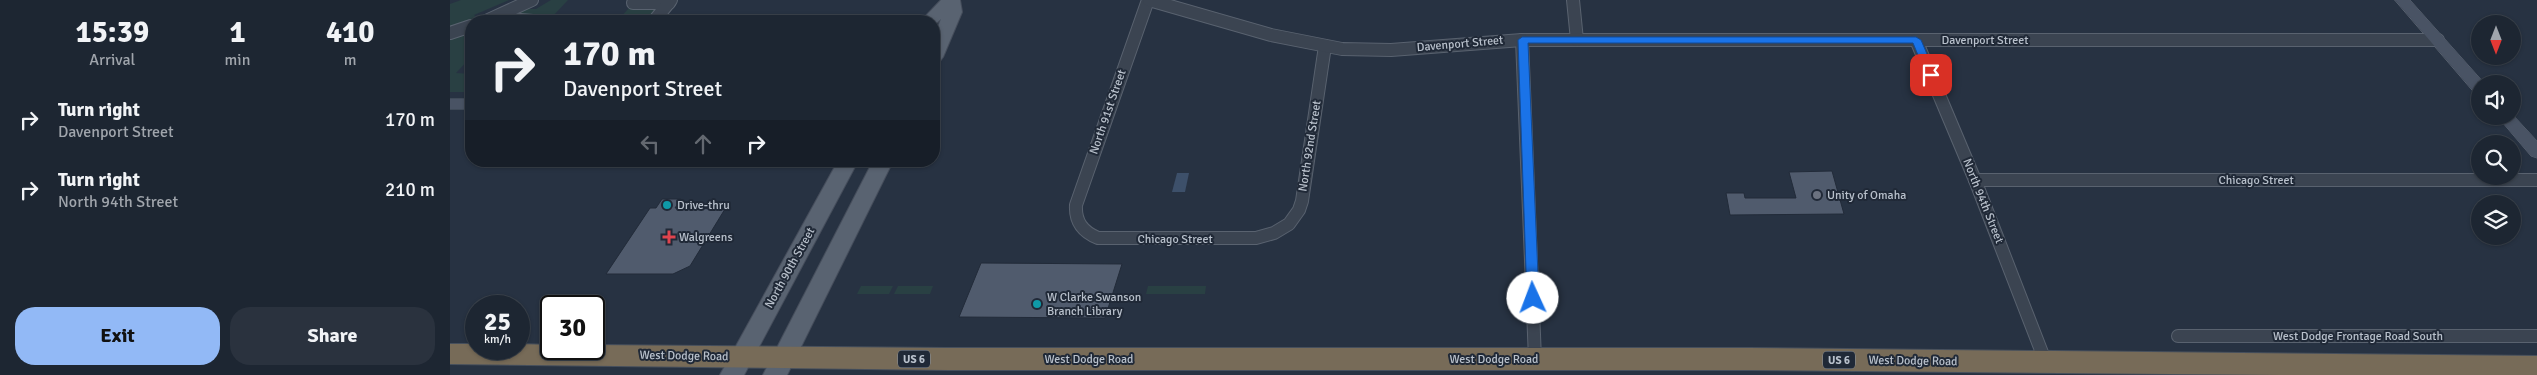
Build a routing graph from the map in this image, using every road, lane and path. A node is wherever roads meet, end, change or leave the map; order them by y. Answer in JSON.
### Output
{"nodes":[{"id":1,"x":532,"y":0,"type":"edge"},
{"id":2,"x":951,"y":0,"type":"edge"},
{"id":3,"x":1149,"y":0,"type":"edge"},
{"id":4,"x":1573,"y":0,"type":"edge"},
{"id":5,"x":2402,"y":0,"type":"edge"},
{"id":6,"x":670,"y":2,"type":"edge"},
{"id":7,"x":633,"y":3,"type":"dead end"},
{"id":8,"x":501,"y":15,"type":"edge"},
{"id":9,"x":659,"y":15,"type":"edge"},
{"id":10,"x":936,"y":15,"type":"edge"},
{"id":11,"x":465,"y":28,"type":"edge"},
{"id":12,"x":450,"y":33,"type":"edge"},
{"id":13,"x":1522,"y":40,"type":"junction"},
{"id":14,"x":1577,"y":40,"type":"junction"},
{"id":15,"x":1916,"y":40,"type":"junction"},
{"id":16,"x":2438,"y":40,"type":"junction"},
{"id":17,"x":940,"y":43,"type":"edge"},
{"id":18,"x":1325,"y":46,"type":"junction"},
{"id":19,"x":2471,"y":78,"type":"edge"},
{"id":20,"x":450,"y":95,"type":"edge"},
{"id":21,"x":465,"y":95,"type":"edge"},
{"id":22,"x":450,"y":104,"type":"edge"},
{"id":23,"x":465,"y":104,"type":"edge"},
{"id":24,"x":2513,"y":125,"type":"edge"},
{"id":25,"x":2537,"y":152,"type":"edge"},
{"id":26,"x":845,"y":167,"type":"edge"},
{"id":27,"x":880,"y":167,"type":"edge"},
{"id":28,"x":1974,"y":180,"type":"junction"},
{"id":29,"x":2537,"y":180,"type":"edge"},
{"id":30,"x":1080,"y":225,"type":"joint"},
{"id":31,"x":1274,"y":234,"type":"joint"},
{"id":32,"x":2178,"y":336,"type":"dead end"},
{"id":33,"x":2537,"y":336,"type":"edge"},
{"id":34,"x":450,"y":354,"type":"edge"},
{"id":35,"x":1535,"y":359,"type":"junction"},
{"id":36,"x":2046,"y":363,"type":"junction"},
{"id":37,"x":2209,"y":365,"type":"junction"},
{"id":38,"x":737,"y":366,"type":"edge"},
{"id":39,"x":780,"y":366,"type":"edge"},
{"id":40,"x":2537,"y":367,"type":"edge"},
{"id":41,"x":2151,"y":375,"type":"edge"}],
"edges":[{"from":1,"to":8,"type":"street"},
{"from":2,"to":10,"type":"main road"},
{"from":2,"to":17,"type":"main road"},
{"from":3,"to":18,"type":"street","name":"Davenport Street"},
{"from":3,"to":30,"type":"street","name":"North 91st Street"},
{"from":4,"to":14,"type":"street"},
{"from":5,"to":16,"type":"street"},
{"from":6,"to":7,"type":"street"},
{"from":6,"to":9,"type":"street"},
{"from":11,"to":12,"type":"street"},
{"from":13,"to":14,"type":"street","name":"Davenport Street"},
{"from":13,"to":18,"type":"street","name":"Davenport Street"},
{"from":13,"to":35,"type":"street"},
{"from":14,"to":15,"type":"street","name":"Davenport Street"},
{"from":15,"to":16,"type":"street","name":"Davenport Street"},
{"from":15,"to":28,"type":"street","name":"North 94th Street"},
{"from":16,"to":19,"type":"street"},
{"from":18,"to":31,"type":"street","name":"North 92nd Street"},
{"from":20,"to":21,"type":"street"},
{"from":22,"to":23,"type":"street"},
{"from":24,"to":25,"type":"street"},
{"from":26,"to":38,"type":"main road","name":"North 90th Street"},
{"from":27,"to":39,"type":"main road"},
{"from":28,"to":29,"type":"street","name":"Chicago Street"},
{"from":28,"to":36,"type":"street","name":"North 94th Street"},
{"from":30,"to":31,"type":"street","name":"Chicago Street"},
{"from":32,"to":33,"type":"street","name":"West Dodge Frontage Road South"},
{"from":34,"to":38,"type":"highway","name":"West Dodge Road","number":"US 6"},
{"from":35,"to":36,"type":"highway","name":"West Dodge Road","number":"US 6"},
{"from":35,"to":39,"type":"highway","name":"West Dodge Road","number":"US 6"},
{"from":36,"to":37,"type":"highway","name":"West Dodge Road","number":"US 6"},
{"from":37,"to":40,"type":"highway","name":"West Dodge Road","number":"US 6"},
{"from":37,"to":41,"type":"highway"},
{"from":38,"to":39,"type":"highway","name":"West Dodge Road","number":"US 6"}]}
